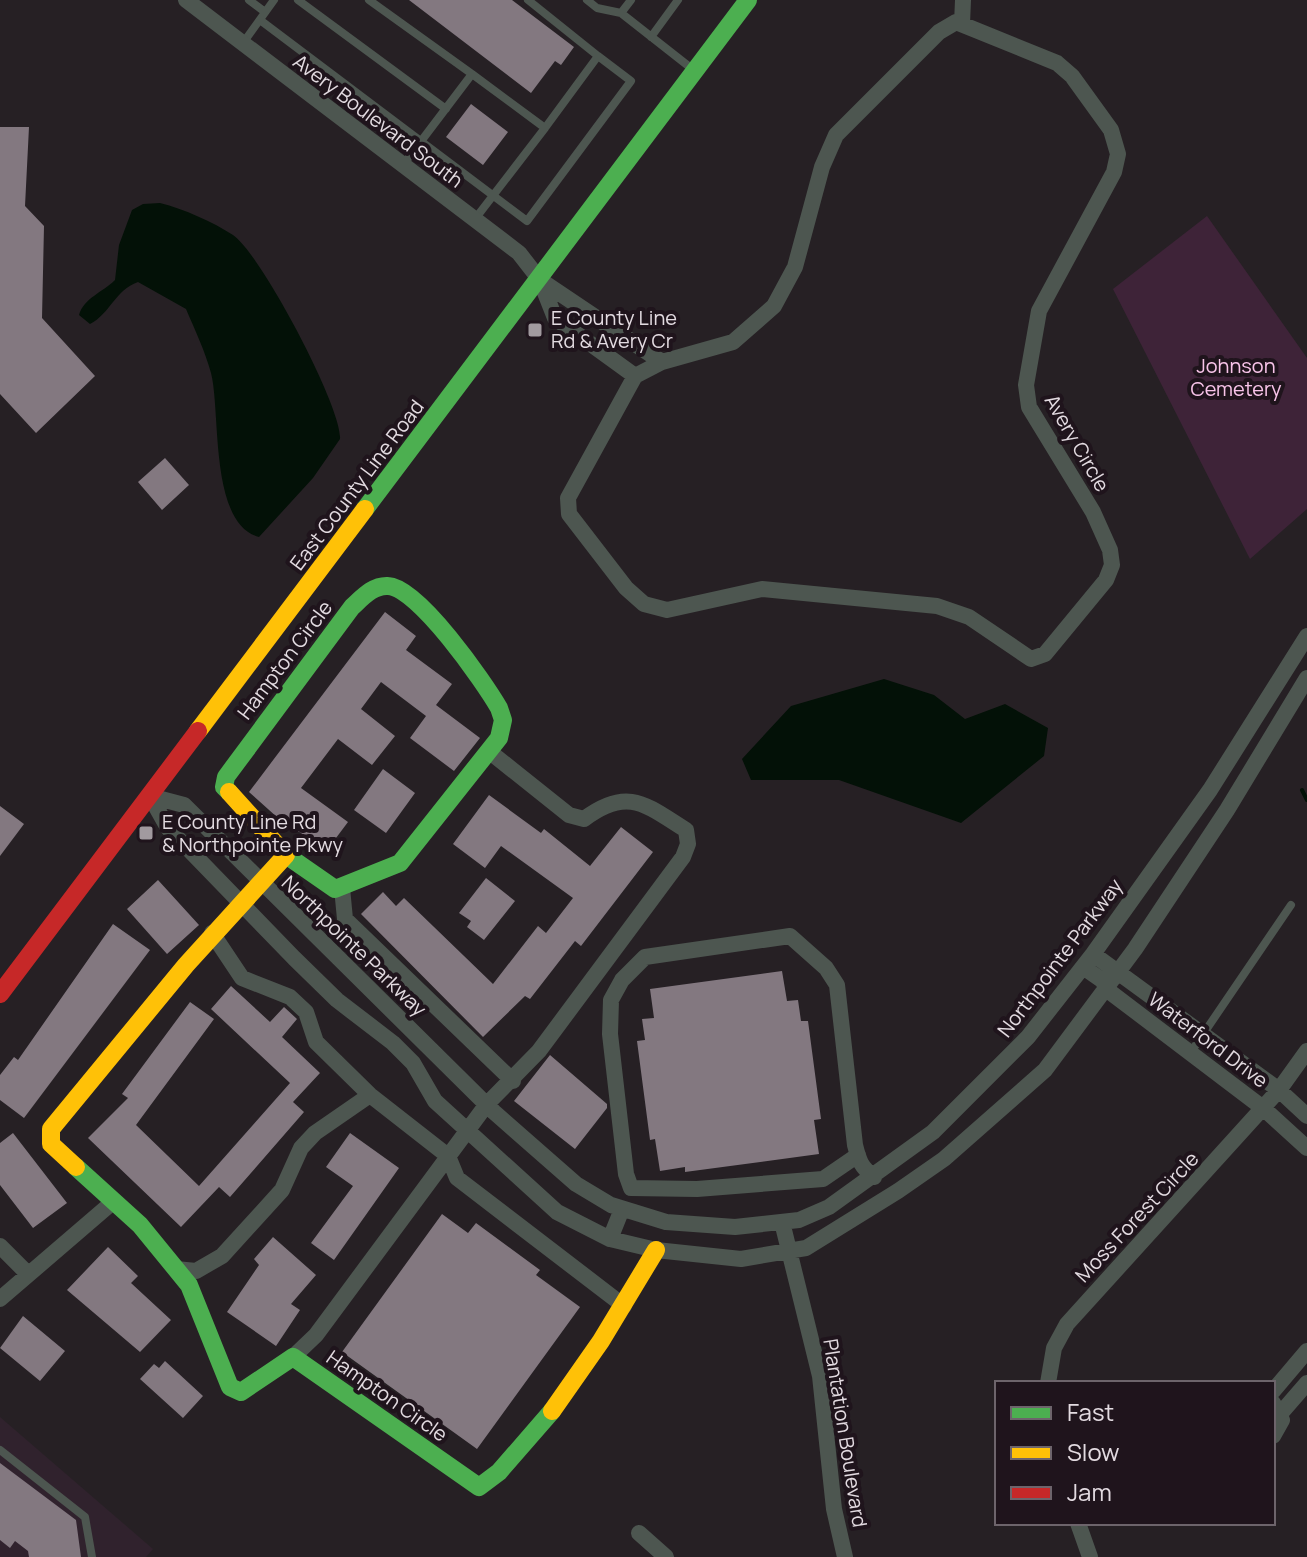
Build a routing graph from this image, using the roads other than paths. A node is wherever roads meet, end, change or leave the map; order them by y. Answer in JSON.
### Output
{"nodes":[{"id":1,"x":186,"y":0,"type":"edge"},
{"id":2,"x":249,"y":0,"type":"edge"},
{"id":3,"x":274,"y":0,"type":"edge"},
{"id":4,"x":298,"y":0,"type":"edge"},
{"id":5,"x":369,"y":0,"type":"edge"},
{"id":6,"x":528,"y":0,"type":"edge"},
{"id":7,"x":587,"y":0,"type":"edge"},
{"id":8,"x":631,"y":0,"type":"edge"},
{"id":9,"x":678,"y":0,"type":"edge"},
{"id":10,"x":748,"y":0,"type":"edge"},
{"id":11,"x":963,"y":0,"type":"edge"},
{"id":12,"x":621,"y":13,"type":"junction"},
{"id":13,"x":262,"y":16,"type":"junction"},
{"id":14,"x":962,"y":24,"type":"junction"},
{"id":15,"x":651,"y":37,"type":"junction"},
{"id":16,"x":243,"y":43,"type":"junction"},
{"id":17,"x":598,"y":56,"type":"junction"},
{"id":18,"x":695,"y":71,"type":"junction"},
{"id":19,"x":472,"y":74,"type":"junction"},
{"id":20,"x":446,"y":109,"type":"junction"},
{"id":21,"x":545,"y":128,"type":"junction"},
{"id":22,"x":421,"y":141,"type":"junction"},
{"id":23,"x":403,"y":165,"type":"junction"},
{"id":24,"x":493,"y":196,"type":"junction"},
{"id":25,"x":475,"y":219,"type":"junction"},
{"id":26,"x":540,"y":280,"type":"junction"},
{"id":27,"x":662,"y":362,"type":"junction"},
{"id":28,"x":635,"y":376,"type":"junction"},
{"id":29,"x":1307,"y":636,"type":"edge"},
{"id":30,"x":1307,"y":678,"type":"edge"},
{"id":31,"x":1258,"y":712,"type":"junction"},
{"id":32,"x":1279,"y":726,"type":"junction"},
{"id":33,"x":490,"y":752,"type":"junction"},
{"id":34,"x":150,"y":796,"type":"junction"},
{"id":35,"x":286,"y":855,"type":"junction"},
{"id":36,"x":260,"y":882,"type":"junction"},
{"id":37,"x":342,"y":888,"type":"junction"},
{"id":38,"x":242,"y":903,"type":"junction"},
{"id":39,"x":1291,"y":905,"type":"dead end"},
{"id":40,"x":212,"y":933,"type":"junction"},
{"id":41,"x":1088,"y":960,"type":"junction"},
{"id":42,"x":1119,"y":971,"type":"junction"},
{"id":43,"x":1106,"y":989,"type":"junction"},
{"id":44,"x":0,"y":994,"type":"edge"},
{"id":45,"x":1174,"y":1012,"type":"junction"},
{"id":46,"x":1161,"y":1028,"type":"junction"},
{"id":47,"x":1204,"y":1035,"type":"junction"},
{"id":48,"x":1307,"y":1051,"type":"edge"},
{"id":49,"x":1191,"y":1052,"type":"junction"},
{"id":50,"x":513,"y":1081,"type":"junction"},
{"id":51,"x":1279,"y":1090,"type":"junction"},
{"id":52,"x":370,"y":1095,"type":"junction"},
{"id":53,"x":487,"y":1104,"type":"junction"},
{"id":54,"x":1263,"y":1108,"type":"junction"},
{"id":55,"x":1307,"y":1116,"type":"edge"},
{"id":56,"x":466,"y":1133,"type":"junction"},
{"id":57,"x":1307,"y":1148,"type":"edge"},
{"id":58,"x":858,"y":1155,"type":"junction"},
{"id":59,"x":448,"y":1156,"type":"junction"},
{"id":60,"x":874,"y":1177,"type":"junction"},
{"id":61,"x":114,"y":1201,"type":"junction"},
{"id":62,"x":622,"y":1209,"type":"junction"},
{"id":63,"x":782,"y":1222,"type":"junction"},
{"id":64,"x":610,"y":1239,"type":"junction"},
{"id":65,"x":0,"y":1246,"type":"edge"},
{"id":66,"x":656,"y":1250,"type":"junction"},
{"id":67,"x":789,"y":1251,"type":"junction"},
{"id":68,"x":176,"y":1269,"type":"junction"},
{"id":69,"x":28,"y":1274,"type":"junction"},
{"id":70,"x":0,"y":1299,"type":"edge"},
{"id":71,"x":624,"y":1306,"type":"junction"},
{"id":72,"x":1307,"y":1351,"type":"edge"},
{"id":73,"x":293,"y":1357,"type":"junction"},
{"id":74,"x":1048,"y":1381,"type":"edge"},
{"id":75,"x":1307,"y":1383,"type":"edge"},
{"id":76,"x":1275,"y":1389,"type":"edge"},
{"id":77,"x":1277,"y":1408,"type":"edge"},
{"id":78,"x":1275,"y":1434,"type":"edge"},
{"id":79,"x":0,"y":1450,"type":"edge"},
{"id":80,"x":1079,"y":1525,"type":"edge"},
{"id":81,"x":639,"y":1533,"type":"dead end"},
{"id":82,"x":92,"y":1557,"type":"edge"},
{"id":83,"x":666,"y":1557,"type":"edge"},
{"id":84,"x":845,"y":1557,"type":"edge"},
{"id":85,"x":1090,"y":1557,"type":"edge"}],
"edges":[{"from":1,"to":16,"type":"street","name":"Avery Boulevard South"},
{"from":2,"to":13,"type":"lane"},
{"from":3,"to":13,"type":"lane"},
{"from":4,"to":20,"type":"lane"},
{"from":5,"to":19,"type":"lane"},
{"from":6,"to":17,"type":"lane"},
{"from":7,"to":12,"type":"lane"},
{"from":8,"to":12,"type":"lane"},
{"from":9,"to":15,"type":"lane"},
{"from":10,"to":18,"type":"street","name":"East County Line Road"},
{"from":11,"to":14,"type":"street"},
{"from":12,"to":15,"type":"lane"},
{"from":13,"to":16,"type":"lane"},
{"from":13,"to":22,"type":"lane"},
{"from":14,"to":27,"type":"street"},
{"from":14,"to":28,"type":"street","name":"Avery Circle"},
{"from":15,"to":18,"type":"lane"},
{"from":16,"to":23,"type":"street","name":"Avery Boulevard South"},
{"from":17,"to":21,"type":"lane"},
{"from":17,"to":24,"type":"lane"},
{"from":18,"to":26,"type":"street","name":"East County Line Road"},
{"from":19,"to":20,"type":"lane"},
{"from":19,"to":21,"type":"lane"},
{"from":20,"to":22,"type":"lane"},
{"from":21,"to":24,"type":"lane"},
{"from":22,"to":23,"type":"lane"},
{"from":22,"to":24,"type":"lane"},
{"from":23,"to":25,"type":"street","name":"Avery Boulevard South"},
{"from":24,"to":25,"type":"lane"},
{"from":25,"to":26,"type":"street","name":"Avery Boulevard South"},
{"from":26,"to":27,"type":"street"},
{"from":26,"to":28,"type":"street"},
{"from":26,"to":34,"type":"street","name":"East County Line Road"},
{"from":27,"to":28,"type":"street"},
{"from":29,"to":31,"type":"street","name":"Northpointe Parkway"},
{"from":30,"to":32,"type":"street"},
{"from":31,"to":32,"type":"street"},
{"from":31,"to":41,"type":"street","name":"Northpointe Parkway"},
{"from":32,"to":42,"type":"street"},
{"from":33,"to":35,"type":"street","name":"Hampton Circle"},
{"from":33,"to":37,"type":"street","name":"Hampton Circle"},
{"from":33,"to":50,"type":"street"},
{"from":34,"to":36,"type":"street","name":"Northpointe Parkway"},
{"from":34,"to":38,"type":"street"},
{"from":34,"to":44,"type":"street","name":"East County Line Road"},
{"from":35,"to":36,"type":"street","name":"Hampton Circle"},
{"from":35,"to":37,"type":"street","name":"Hampton Circle"},
{"from":36,"to":38,"type":"street","name":"Hampton Circle"},
{"from":36,"to":53,"type":"street","name":"Northpointe Parkway"},
{"from":37,"to":50,"type":"street"},
{"from":38,"to":40,"type":"street","name":"Hampton Circle"},
{"from":38,"to":56,"type":"street"},
{"from":39,"to":47,"type":"lane"},
{"from":40,"to":52,"type":"street"},
{"from":40,"to":61,"type":"street","name":"Hampton Circle"},
{"from":41,"to":42,"type":"street","name":"Waterford Drive"},
{"from":41,"to":43,"type":"street","name":"Waterford Drive"},
{"from":41,"to":60,"type":"street","name":"Northpointe Parkway"},
{"from":42,"to":43,"type":"street"},
{"from":42,"to":45,"type":"street","name":"Waterford Drive"},
{"from":43,"to":46,"type":"street","name":"Waterford Drive"},
{"from":43,"to":67,"type":"street"},
{"from":45,"to":46,"type":"street"},
{"from":45,"to":47,"type":"street","name":"Waterford Drive"},
{"from":46,"to":49,"type":"street","name":"Waterford Drive"},
{"from":47,"to":49,"type":"lane"},
{"from":47,"to":51,"type":"street","name":"Waterford Drive"},
{"from":48,"to":51,"type":"street","name":"Moss Forest Circle"},
{"from":49,"to":54,"type":"street","name":"Waterford Drive"},
{"from":50,"to":53,"type":"street"},
{"from":51,"to":54,"type":"street","name":"Moss Forest Circle"},
{"from":51,"to":55,"type":"street","name":"Waterford Drive"},
{"from":52,"to":59,"type":"street"},
{"from":52,"to":68,"type":"street"},
{"from":53,"to":56,"type":"street"},
{"from":53,"to":62,"type":"street","name":"Northpointe Parkway"},
{"from":54,"to":57,"type":"street","name":"Waterford Drive"},
{"from":54,"to":74,"type":"street","name":"Moss Forest Circle"},
{"from":56,"to":59,"type":"street"},
{"from":56,"to":64,"type":"street"},
{"from":58,"to":58,"type":"street"},
{"from":58,"to":60,"type":"street"},
{"from":59,"to":71,"type":"street"},
{"from":59,"to":73,"type":"street"},
{"from":60,"to":63,"type":"street","name":"Northpointe Parkway"},
{"from":61,"to":68,"type":"street","name":"Hampton Circle"},
{"from":61,"to":69,"type":"street"},
{"from":62,"to":63,"type":"street","name":"Northpointe Parkway"},
{"from":62,"to":64,"type":"street"},
{"from":63,"to":67,"type":"street","name":"Plantation Boulevard"},
{"from":64,"to":66,"type":"street"},
{"from":65,"to":69,"type":"street"},
{"from":66,"to":67,"type":"street"},
{"from":66,"to":71,"type":"street","name":"Hampton Circle"},
{"from":67,"to":84,"type":"street","name":"Plantation Boulevard"},
{"from":68,"to":73,"type":"street","name":"Hampton Circle"},
{"from":69,"to":70,"type":"street"},
{"from":71,"to":73,"type":"street","name":"Hampton Circle"},
{"from":72,"to":76,"type":"street"},
{"from":75,"to":77,"type":"street"},
{"from":77,"to":78,"type":"street"},
{"from":79,"to":82,"type":"lane"},
{"from":80,"to":85,"type":"street"},
{"from":81,"to":83,"type":"street"}]}
